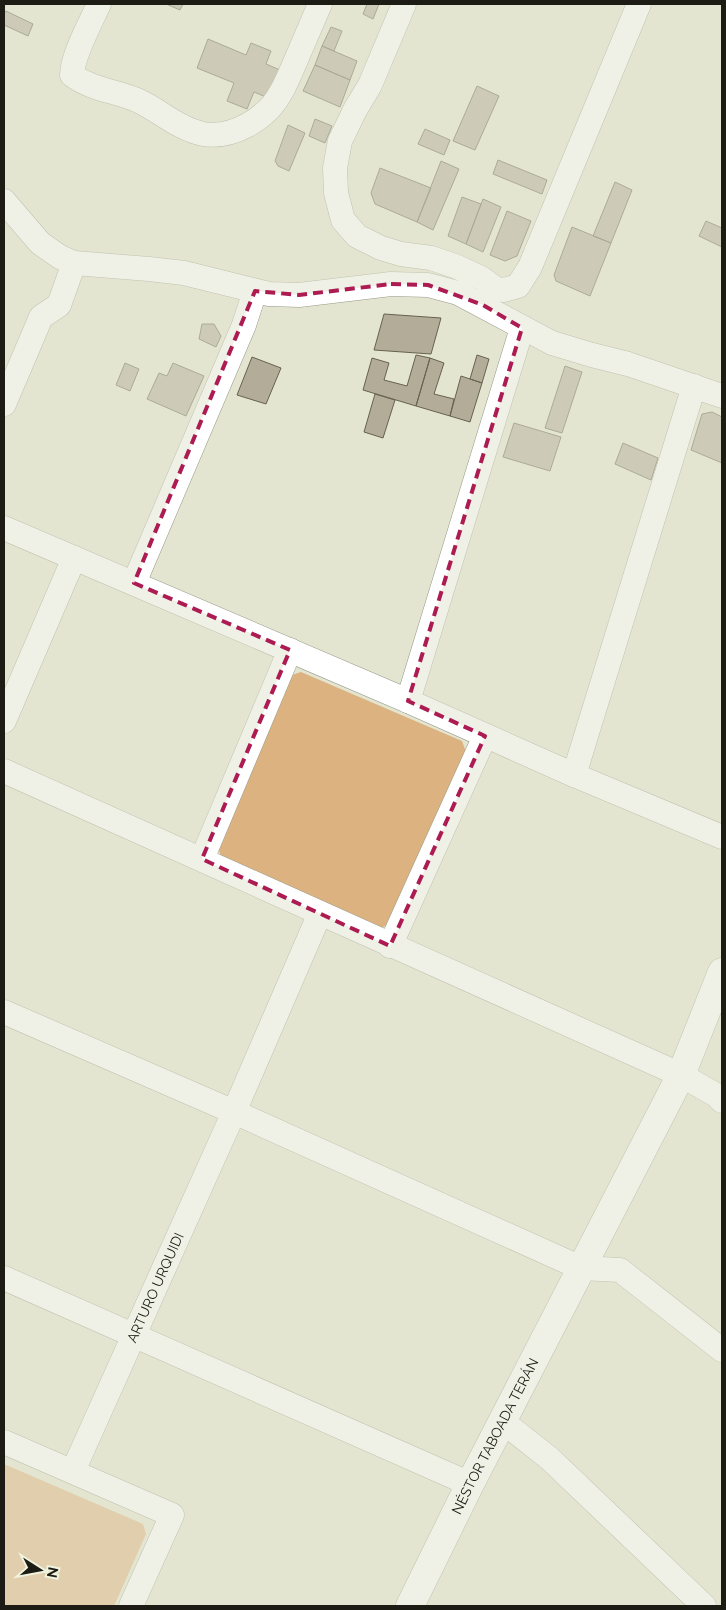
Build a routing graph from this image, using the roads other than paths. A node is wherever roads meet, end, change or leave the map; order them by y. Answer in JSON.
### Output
{"nodes":[{"id":1,"x":99,"y":4,"type":"edge"},
{"id":2,"x":320,"y":4,"type":"edge"},
{"id":3,"x":404,"y":4,"type":"edge"},
{"id":4,"x":639,"y":4,"type":"edge"},
{"id":5,"x":4,"y":200,"type":"edge"},
{"id":6,"x":74,"y":263,"type":"junction"},
{"id":7,"x":255,"y":291,"type":"junction"},
{"id":8,"x":522,"y":328,"type":"junction"},
{"id":9,"x":694,"y":386,"type":"junction"},
{"id":10,"x":722,"y":396,"type":"edge"},
{"id":11,"x":4,"y":404,"type":"edge"},
{"id":12,"x":4,"y":528,"type":"edge"},
{"id":13,"x":74,"y":558,"type":"junction"},
{"id":14,"x":134,"y":583,"type":"junction"},
{"id":15,"x":290,"y":650,"type":"junction"},
{"id":16,"x":408,"y":701,"type":"junction"},
{"id":17,"x":4,"y":721,"type":"edge"},
{"id":18,"x":484,"y":736,"type":"junction"},
{"id":19,"x":4,"y":771,"type":"edge"},
{"id":20,"x":574,"y":775,"type":"junction"},
{"id":21,"x":722,"y":837,"type":"edge"},
{"id":22,"x":202,"y":859,"type":"junction"},
{"id":23,"x":320,"y":913,"type":"junction"},
{"id":24,"x":390,"y":946,"type":"junction"},
{"id":25,"x":722,"y":972,"type":"edge"},
{"id":26,"x":4,"y":1012,"type":"edge"},
{"id":27,"x":681,"y":1075,"type":"junction"},
{"id":28,"x":722,"y":1101,"type":"edge"},
{"id":29,"x":234,"y":1112,"type":"junction"},
{"id":30,"x":581,"y":1268,"type":"junction"},
{"id":31,"x":4,"y":1278,"type":"edge"},
{"id":32,"x":133,"y":1335,"type":"junction"},
{"id":33,"x":722,"y":1350,"type":"edge"},
{"id":34,"x":502,"y":1421,"type":"junction"},
{"id":35,"x":4,"y":1442,"type":"edge"},
{"id":36,"x":73,"y":1471,"type":"junction"},
{"id":37,"x":470,"y":1484,"type":"junction"},
{"id":38,"x":131,"y":1606,"type":"edge"},
{"id":39,"x":410,"y":1606,"type":"edge"},
{"id":40,"x":704,"y":1606,"type":"edge"}],
"edges":[{"from":1,"to":2,"type":"street"},
{"from":3,"to":4,"type":"street"},
{"from":5,"to":6,"type":"street"},
{"from":6,"to":7,"type":"street"},
{"from":6,"to":11,"type":"street"},
{"from":7,"to":8,"type":"street"},
{"from":7,"to":14,"type":"street"},
{"from":8,"to":9,"type":"street"},
{"from":8,"to":16,"type":"street"},
{"from":9,"to":10,"type":"street"},
{"from":9,"to":20,"type":"street"},
{"from":12,"to":13,"type":"street"},
{"from":13,"to":14,"type":"street"},
{"from":13,"to":17,"type":"street"},
{"from":14,"to":15,"type":"street"},
{"from":15,"to":16,"type":"street"},
{"from":15,"to":22,"type":"street"},
{"from":16,"to":18,"type":"street"},
{"from":18,"to":20,"type":"street"},
{"from":18,"to":24,"type":"street"},
{"from":19,"to":22,"type":"street"},
{"from":20,"to":21,"type":"street"},
{"from":22,"to":23,"type":"street"},
{"from":23,"to":24,"type":"street"},
{"from":23,"to":29,"type":"street","name":"ARTURO URQUIDI"},
{"from":24,"to":27,"type":"street"},
{"from":25,"to":27,"type":"street","name":"NÉSTOR TABOADA TERÁN"},
{"from":26,"to":29,"type":"street"},
{"from":27,"to":28,"type":"street"},
{"from":27,"to":30,"type":"street","name":"NÉSTOR TABOADA TERÁN"},
{"from":29,"to":30,"type":"street"},
{"from":29,"to":32,"type":"street","name":"ARTURO URQUIDI"},
{"from":30,"to":33,"type":"street"},
{"from":30,"to":34,"type":"street","name":"NÉSTOR TABOADA TERÁN"},
{"from":31,"to":32,"type":"street"},
{"from":32,"to":36,"type":"street","name":"ARTURO URQUIDI"},
{"from":32,"to":37,"type":"street"},
{"from":34,"to":37,"type":"street","name":"NÉSTOR TABOADA TERÁN"},
{"from":34,"to":40,"type":"street"},
{"from":35,"to":36,"type":"street"},
{"from":36,"to":38,"type":"street"},
{"from":37,"to":39,"type":"street","name":"NÉSTOR TABOADA TERÁN"}]}
